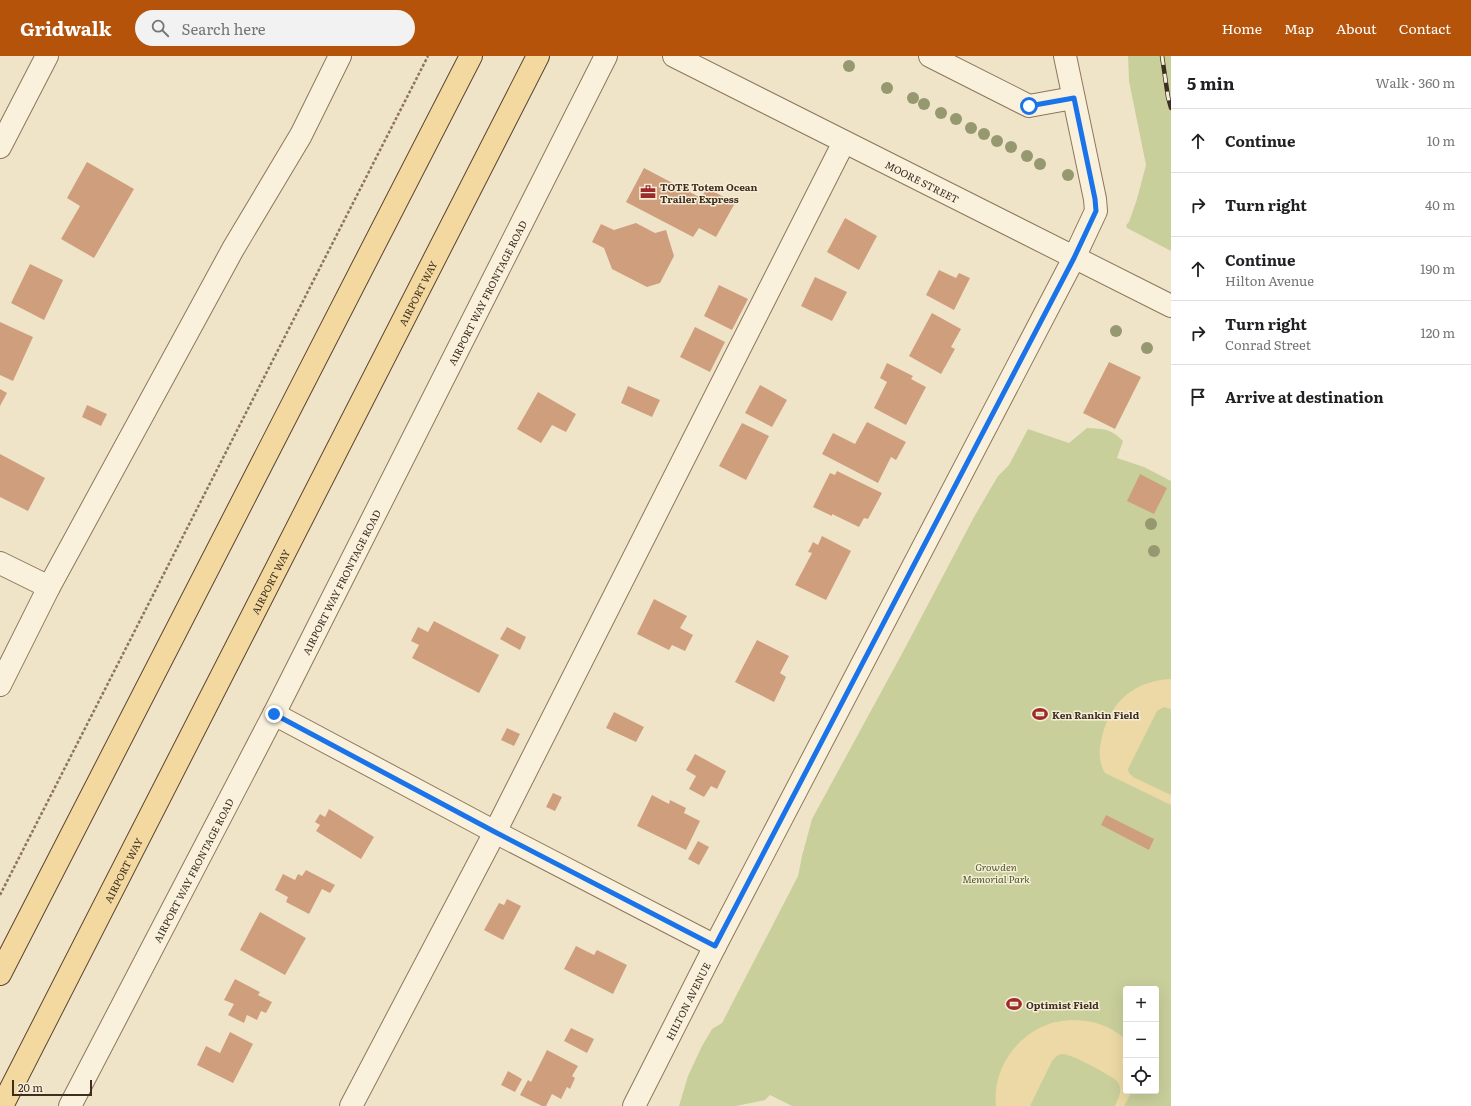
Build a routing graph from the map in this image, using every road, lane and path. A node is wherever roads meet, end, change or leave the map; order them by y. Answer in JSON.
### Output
{"nodes":[{"id":1,"x":47,"y":56,"type":"edge"},
{"id":2,"x":340,"y":56,"type":"edge"},
{"id":3,"x":428,"y":56,"type":"edge"},
{"id":4,"x":471,"y":56,"type":"edge"},
{"id":5,"x":538,"y":56,"type":"edge"},
{"id":6,"x":606,"y":56,"type":"edge"},
{"id":7,"x":674,"y":56,"type":"edge"},
{"id":8,"x":930,"y":56,"type":"edge"},
{"id":9,"x":1065,"y":56,"type":"edge"},
{"id":10,"x":1074,"y":98,"type":"junction"},
{"id":11,"x":844,"y":142,"type":"junction"},
{"id":12,"x":0,"y":147,"type":"edge"},
{"id":13,"x":1074,"y":258,"type":"junction"},
{"id":14,"x":1171,"y":306,"type":"edge"},
{"id":15,"x":0,"y":563,"type":"edge"},
{"id":16,"x":48,"y":587,"type":"junction"},
{"id":17,"x":0,"y":685,"type":"edge"},
{"id":18,"x":274,"y":714,"type":"junction"},
{"id":19,"x":495,"y":832,"type":"junction"},
{"id":20,"x":0,"y":895,"type":"edge"},
{"id":21,"x":715,"y":946,"type":"junction"},
{"id":22,"x":0,"y":974,"type":"edge"},
{"id":23,"x":2,"y":1106,"type":"edge"},
{"id":24,"x":70,"y":1106,"type":"edge"},
{"id":25,"x":351,"y":1106,"type":"edge"},
{"id":26,"x":634,"y":1106,"type":"edge"}],
"edges":[{"from":1,"to":12,"type":"street"},
{"from":2,"to":16,"type":"street"},
{"from":3,"to":20,"type":"path"},
{"from":4,"to":22,"type":"main road"},
{"from":5,"to":23,"type":"main road","name":"AIRPORT WAY"},
{"from":6,"to":18,"type":"street","name":"AIRPORT WAY FRONTAGE ROAD"},
{"from":7,"to":11,"type":"street","name":"MOORE STREET"},
{"from":8,"to":10,"type":"street"},
{"from":9,"to":10,"type":"street","name":"HILTON AVENUE"},
{"from":10,"to":13,"type":"street","name":"HILTON AVENUE"},
{"from":11,"to":13,"type":"street","name":"MOORE STREET"},
{"from":11,"to":19,"type":"street"},
{"from":13,"to":14,"type":"street","name":"MOORE STREET"},
{"from":13,"to":21,"type":"street","name":"HILTON AVENUE"},
{"from":15,"to":16,"type":"street"},
{"from":16,"to":17,"type":"street"},
{"from":18,"to":19,"type":"street"},
{"from":18,"to":24,"type":"street","name":"AIRPORT WAY FRONTAGE ROAD"},
{"from":19,"to":21,"type":"street"},
{"from":19,"to":25,"type":"street"},
{"from":21,"to":26,"type":"street","name":"HILTON AVENUE"}]}
